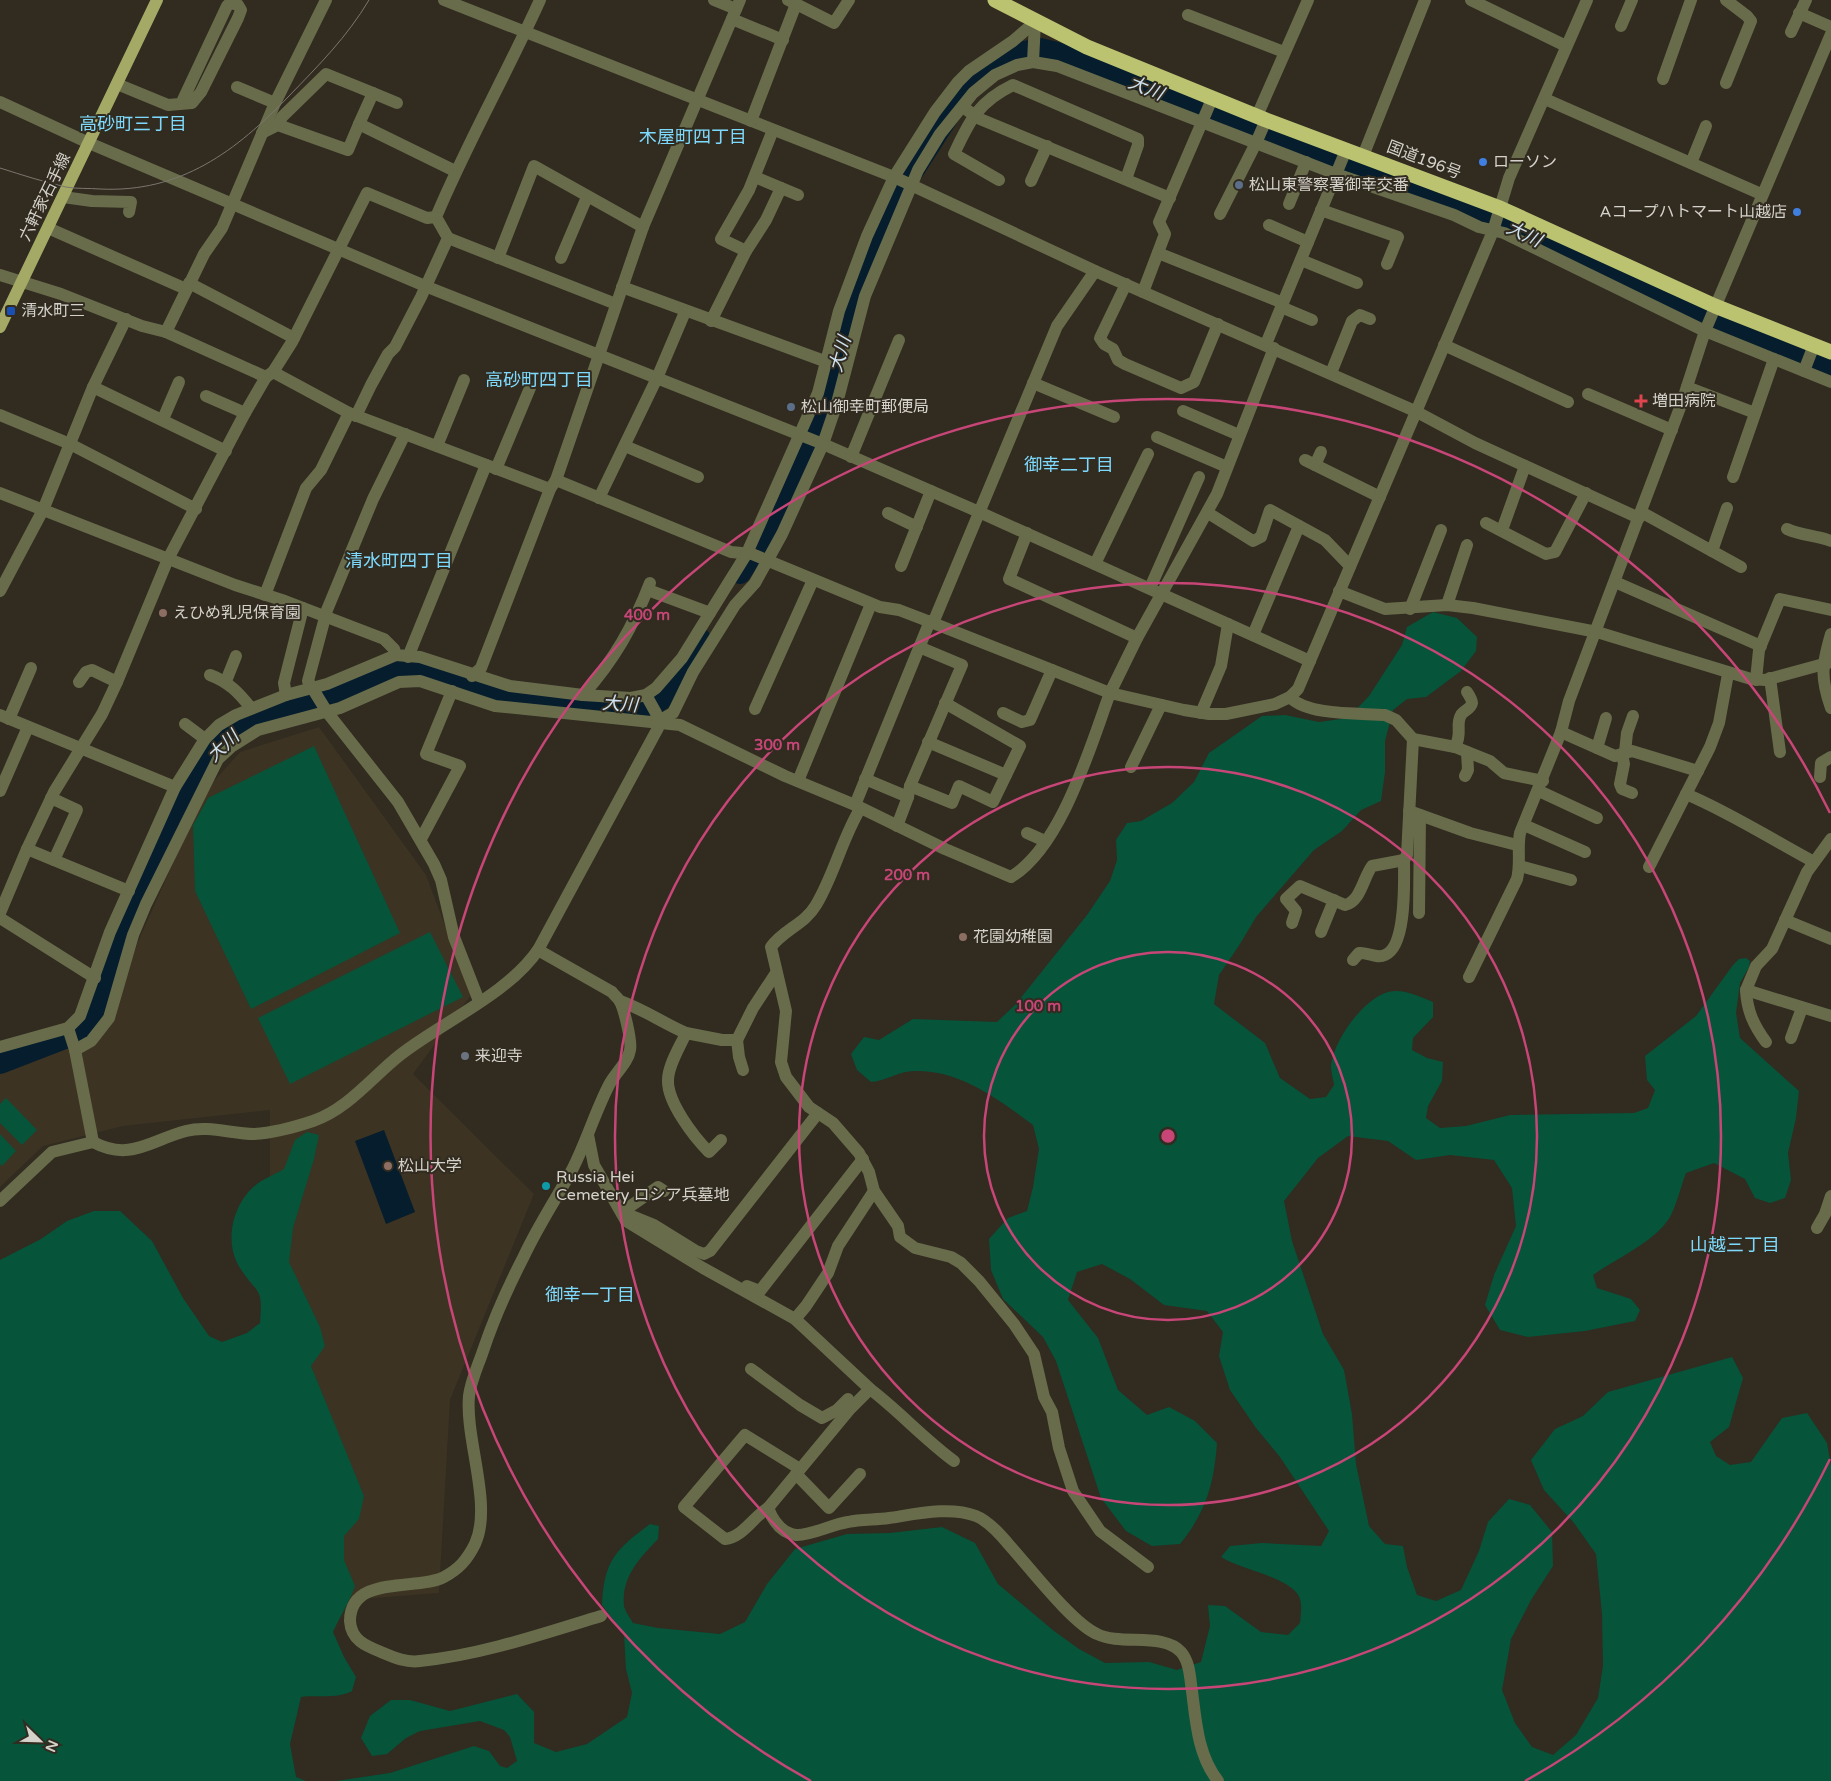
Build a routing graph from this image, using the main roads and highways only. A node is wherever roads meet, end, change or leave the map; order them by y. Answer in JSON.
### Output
{"nodes":[{"id":1,"x":157,"y":0,"type":"edge"},
{"id":2,"x":1000,"y":1,"type":"edge"},
{"id":3,"x":0,"y":326,"type":"edge"},
{"id":4,"x":1831,"y":352,"type":"edge"}],
"edges":[{"from":1,"to":3,"type":"main road","name":"六軒家石手線"},
{"from":2,"to":4,"type":"highway","name":"国道196号"}]}
